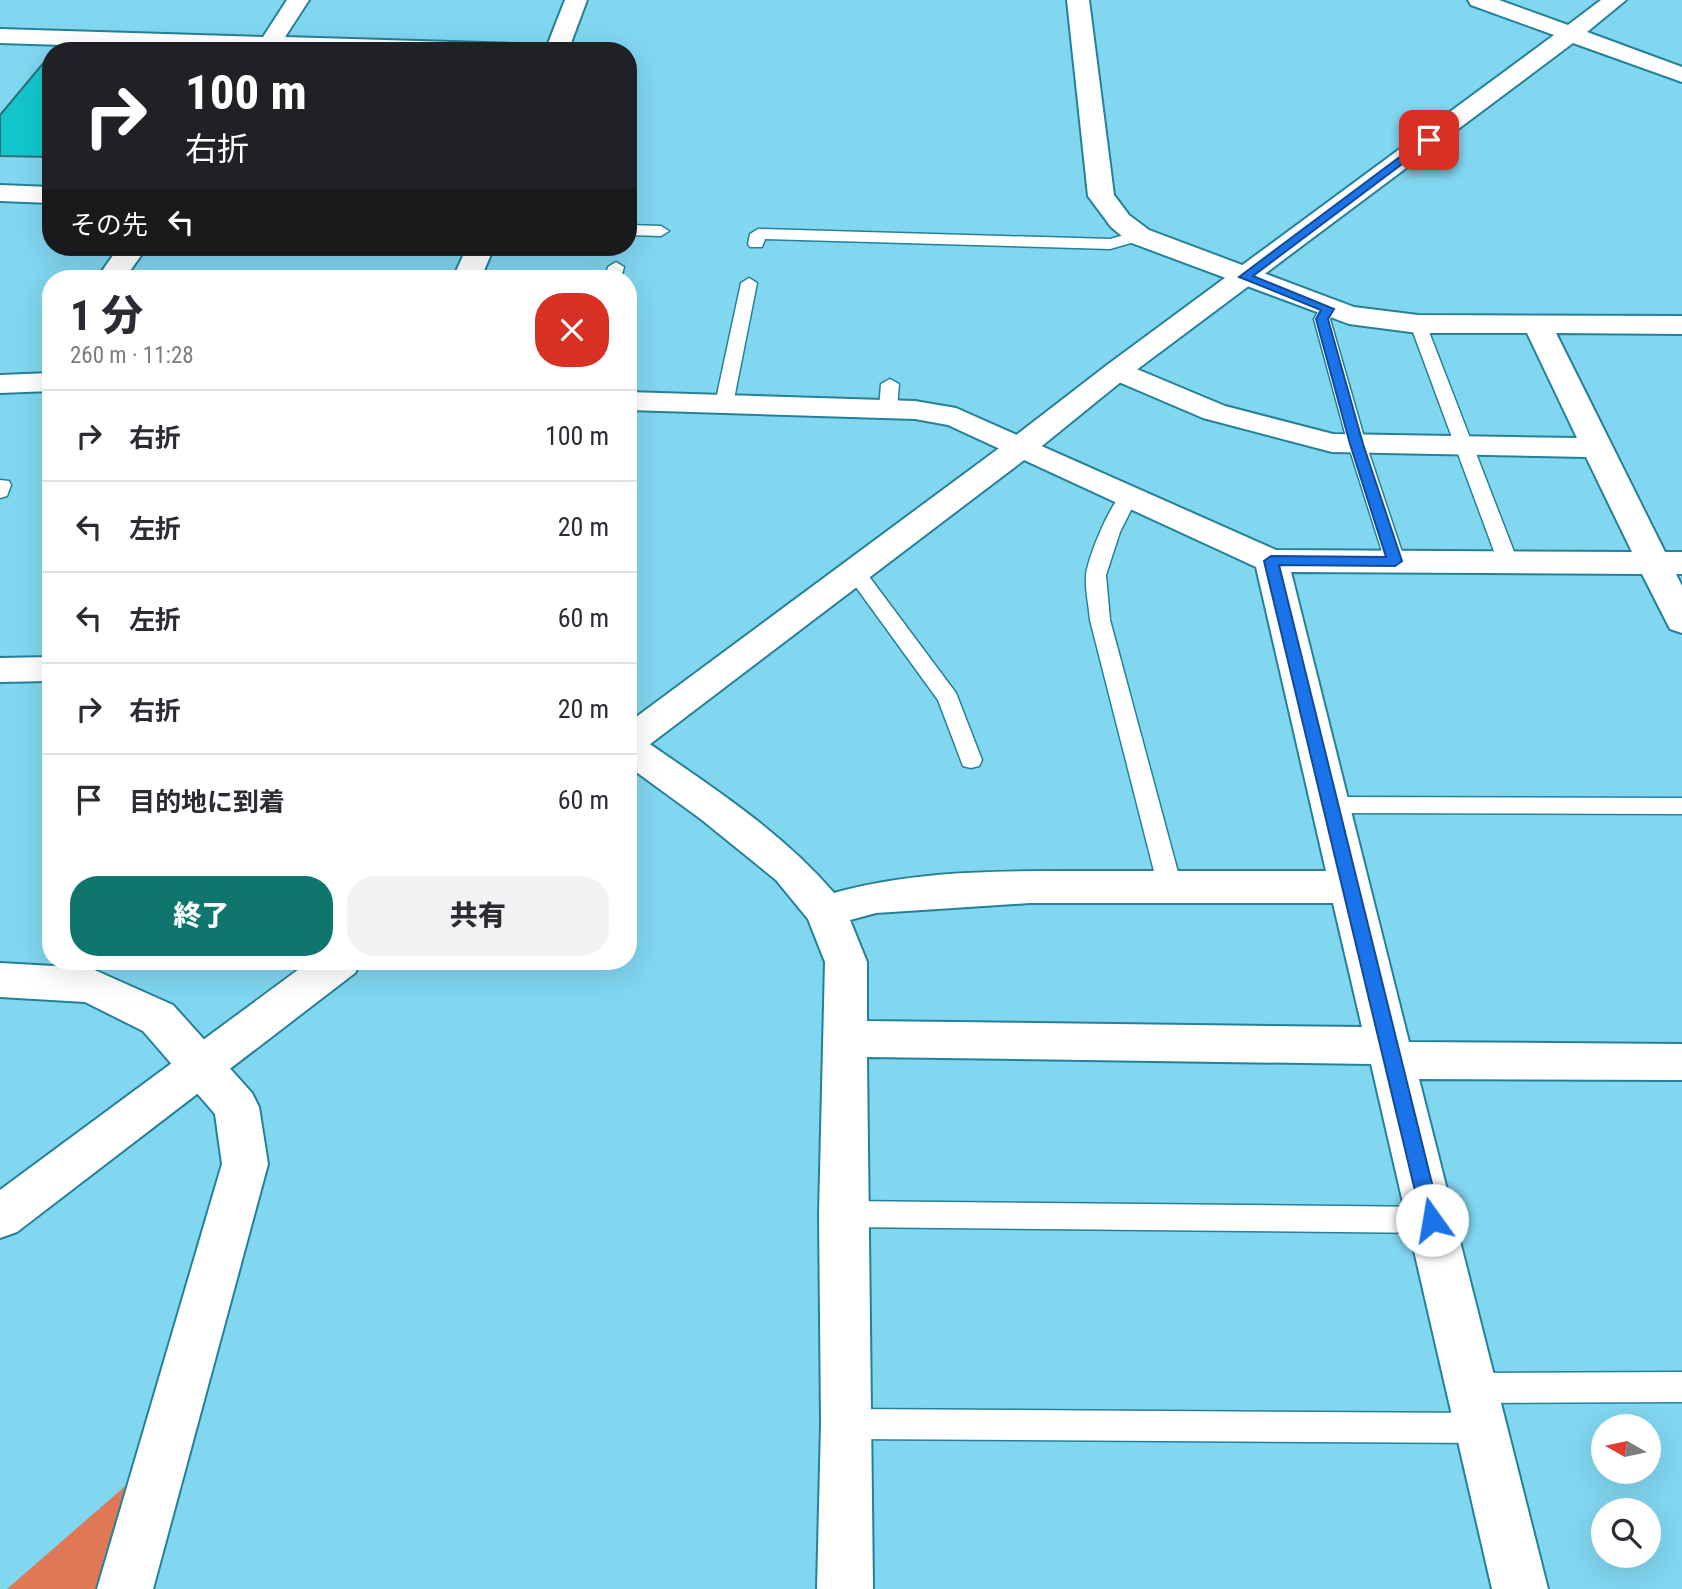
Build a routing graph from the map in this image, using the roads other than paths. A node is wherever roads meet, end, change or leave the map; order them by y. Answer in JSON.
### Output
{"nodes":[{"id":1,"x":298,"y":0,"type":"edge"},
{"id":2,"x":576,"y":0,"type":"edge"},
{"id":3,"x":1078,"y":0,"type":"edge"},
{"id":4,"x":1479,"y":0,"type":"edge"},
{"id":5,"x":1615,"y":0,"type":"edge"},
{"id":6,"x":1572,"y":33,"type":"junction"},
{"id":7,"x":170,"y":42,"type":"edge"},
{"id":8,"x":271,"y":42,"type":"edge"},
{"id":9,"x":560,"y":42,"type":"edge"},
{"id":10,"x":4,"y":46,"type":"edge"},
{"id":11,"x":1682,"y":75,"type":"edge"},
{"id":12,"x":0,"y":193,"type":"edge"},
{"id":13,"x":42,"y":195,"type":"edge"},
{"id":14,"x":660,"y":228,"type":"dead end"},
{"id":15,"x":637,"y":229,"type":"edge"},
{"id":16,"x":1139,"y":236,"type":"junction"},
{"id":17,"x":756,"y":244,"type":"dead end"},
{"id":18,"x":1245,"y":277,"type":"junction"},
{"id":19,"x":748,"y":283,"type":"dead end"},
{"id":20,"x":1328,"y":309,"type":"junction"},
{"id":21,"x":1418,"y":324,"type":"junction"},
{"id":22,"x":1537,"y":324,"type":"junction"},
{"id":23,"x":1682,"y":325,"type":"edge"},
{"id":24,"x":1117,"y":371,"type":"junction"},
{"id":25,"x":42,"y":378,"type":"edge"},
{"id":26,"x":0,"y":384,"type":"edge"},
{"id":27,"x":637,"y":401,"type":"edge"},
{"id":28,"x":724,"y":404,"type":"junction"},
{"id":29,"x":1357,"y":444,"type":"junction"},
{"id":30,"x":1463,"y":446,"type":"junction"},
{"id":31,"x":1021,"y":447,"type":"junction"},
{"id":32,"x":1598,"y":448,"type":"junction"},
{"id":33,"x":1128,"y":496,"type":"junction"},
{"id":34,"x":1271,"y":561,"type":"junction"},
{"id":35,"x":1395,"y":561,"type":"junction"},
{"id":36,"x":1508,"y":562,"type":"junction"},
{"id":37,"x":1668,"y":563,"type":"edge"},
{"id":38,"x":855,"y":572,"type":"junction"},
{"id":39,"x":1682,"y":621,"type":"edge"},
{"id":40,"x":42,"y":668,"type":"edge"},
{"id":41,"x":0,"y":670,"type":"edge"},
{"id":42,"x":637,"y":738,"type":"edge"},
{"id":43,"x":637,"y":752,"type":"edge"},
{"id":44,"x":971,"y":760,"type":"dead end"},
{"id":45,"x":1330,"y":805,"type":"junction"},
{"id":46,"x":1682,"y":806,"type":"edge"},
{"id":47,"x":1170,"y":887,"type":"junction"},
{"id":48,"x":1350,"y":887,"type":"junction"},
{"id":49,"x":827,"y":911,"type":"junction"},
{"id":50,"x":328,"y":970,"type":"edge"},
{"id":51,"x":0,"y":980,"type":"edge"},
{"id":52,"x":844,"y":1039,"type":"junction"},
{"id":53,"x":1391,"y":1053,"type":"junction"},
{"id":54,"x":1682,"y":1062,"type":"edge"},
{"id":55,"x":202,"y":1065,"type":"junction"},
{"id":56,"x":843,"y":1214,"type":"junction"},
{"id":57,"x":0,"y":1217,"type":"edge"},
{"id":58,"x":1432,"y":1220,"type":"junction"},
{"id":59,"x":1682,"y":1387,"type":"edge"},
{"id":60,"x":1472,"y":1388,"type":"junction"},
{"id":61,"x":847,"y":1424,"type":"junction"},
{"id":62,"x":1482,"y":1428,"type":"junction"},
{"id":63,"x":125,"y":1589,"type":"edge"},
{"id":64,"x":845,"y":1589,"type":"edge"},
{"id":65,"x":1520,"y":1589,"type":"edge"}],
"edges":[{"from":1,"to":8,"type":"street"},
{"from":2,"to":9,"type":"street"},
{"from":3,"to":16,"type":"street"},
{"from":4,"to":6,"type":"street"},
{"from":5,"to":6,"type":"street"},
{"from":6,"to":11,"type":"street"},
{"from":6,"to":18,"type":"street"},
{"from":7,"to":10,"type":"street"},
{"from":12,"to":13,"type":"street"},
{"from":14,"to":15,"type":"lane"},
{"from":16,"to":17,"type":"lane"},
{"from":16,"to":18,"type":"street"},
{"from":18,"to":20,"type":"street"},
{"from":18,"to":24,"type":"street"},
{"from":19,"to":28,"type":"lane"},
{"from":20,"to":21,"type":"street"},
{"from":20,"to":29,"type":"lane"},
{"from":21,"to":22,"type":"street"},
{"from":21,"to":30,"type":"lane"},
{"from":22,"to":23,"type":"street"},
{"from":22,"to":32,"type":"street"},
{"from":24,"to":29,"type":"street"},
{"from":24,"to":31,"type":"street"},
{"from":25,"to":26,"type":"street"},
{"from":27,"to":28,"type":"street"},
{"from":28,"to":31,"type":"street"},
{"from":29,"to":30,"type":"street"},
{"from":29,"to":35,"type":"lane"},
{"from":30,"to":32,"type":"street"},
{"from":30,"to":36,"type":"lane"},
{"from":31,"to":33,"type":"street"},
{"from":31,"to":38,"type":"street"},
{"from":32,"to":37,"type":"street"},
{"from":33,"to":34,"type":"street"},
{"from":33,"to":47,"type":"lane"},
{"from":34,"to":35,"type":"street"},
{"from":34,"to":45,"type":"street"},
{"from":35,"to":36,"type":"street"},
{"from":36,"to":37,"type":"street"},
{"from":37,"to":39,"type":"street"},
{"from":38,"to":42,"type":"street"},
{"from":38,"to":44,"type":"lane"},
{"from":40,"to":41,"type":"street"},
{"from":43,"to":49,"type":"street"},
{"from":45,"to":46,"type":"lane"},
{"from":45,"to":48,"type":"street"},
{"from":47,"to":48,"type":"street"},
{"from":47,"to":49,"type":"street"},
{"from":48,"to":53,"type":"street"},
{"from":49,"to":52,"type":"street"},
{"from":50,"to":55,"type":"street"},
{"from":51,"to":55,"type":"street"},
{"from":52,"to":53,"type":"street"},
{"from":52,"to":56,"type":"street"},
{"from":53,"to":54,"type":"street"},
{"from":53,"to":58,"type":"street"},
{"from":55,"to":57,"type":"street"},
{"from":55,"to":63,"type":"street"},
{"from":56,"to":58,"type":"lane"},
{"from":56,"to":61,"type":"street"},
{"from":58,"to":60,"type":"street"},
{"from":59,"to":60,"type":"lane"},
{"from":60,"to":62,"type":"street"},
{"from":61,"to":62,"type":"lane"},
{"from":61,"to":64,"type":"street"},
{"from":62,"to":65,"type":"street"}]}
